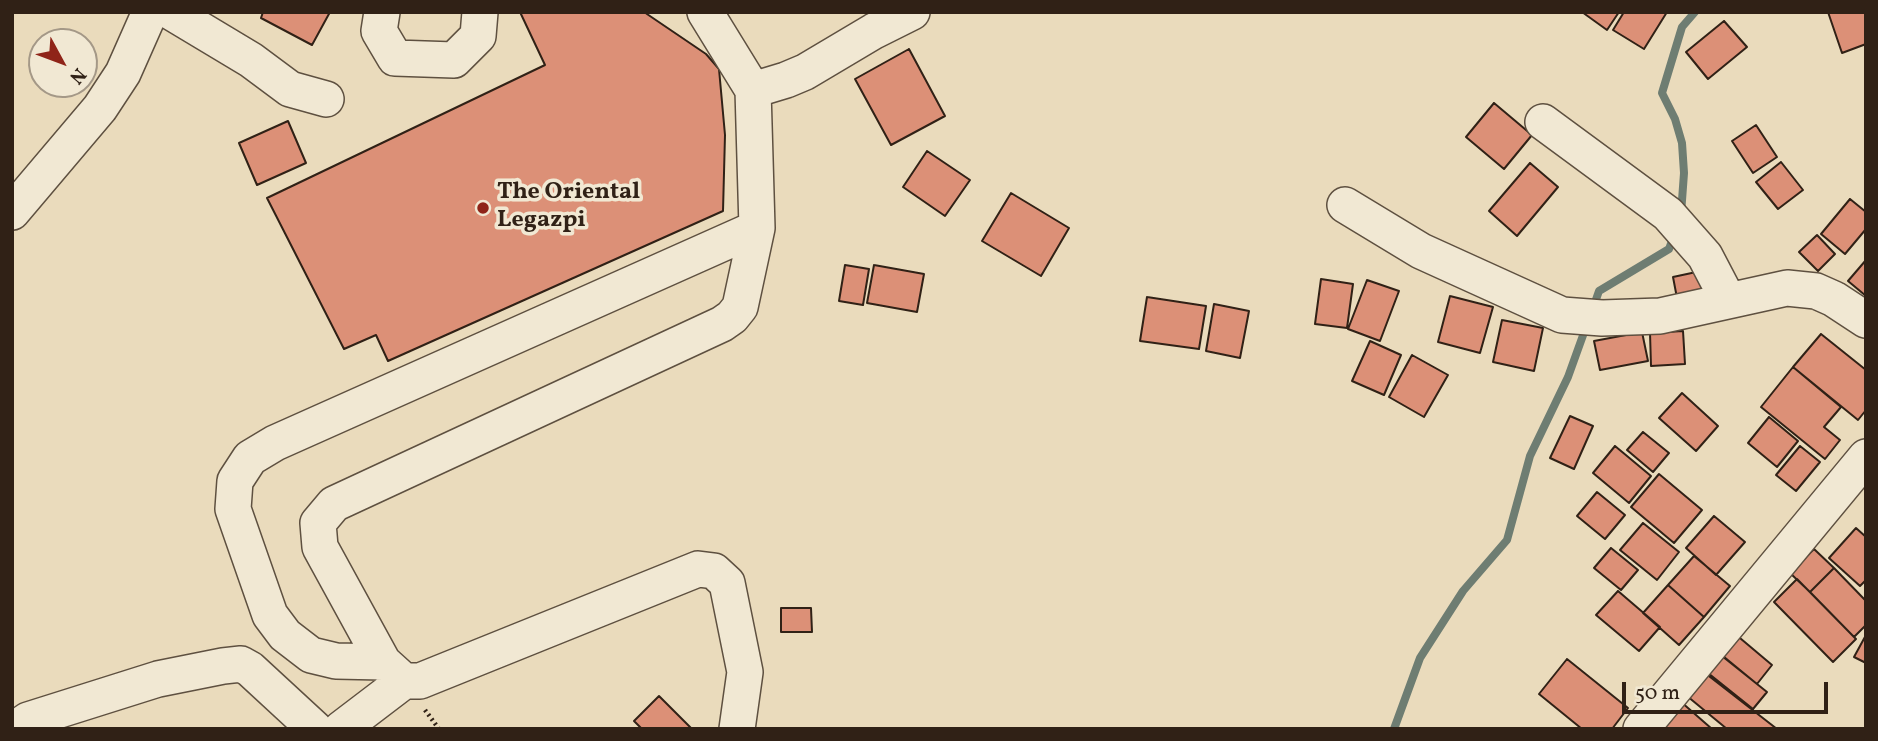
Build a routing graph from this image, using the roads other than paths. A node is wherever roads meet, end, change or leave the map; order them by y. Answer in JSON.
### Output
{"nodes":[{"id":1,"x":150,"y":12,"type":"edge"},
{"id":2,"x":171,"y":12,"type":"edge"},
{"id":3,"x":382,"y":12,"type":"edge"},
{"id":4,"x":480,"y":12,"type":"edge"},
{"id":5,"x":705,"y":12,"type":"edge"},
{"id":6,"x":912,"y":12,"type":"edge"},
{"id":7,"x":753,"y":90,"type":"junction"},
{"id":8,"x":326,"y":99,"type":"dead end"},
{"id":9,"x":1543,"y":122,"type":"dead end"},
{"id":10,"x":1345,"y":205,"type":"dead end"},
{"id":11,"x":12,"y":212,"type":"edge"},
{"id":12,"x":757,"y":228,"type":"junction"},
{"id":13,"x":1728,"y":300,"type":"junction"},
{"id":14,"x":1866,"y":320,"type":"edge"},
{"id":15,"x":1866,"y":457,"type":"edge"},
{"id":16,"x":393,"y":672,"type":"junction"},
{"id":17,"x":15,"y":729,"type":"edge"},
{"id":18,"x":315,"y":729,"type":"edge"},
{"id":19,"x":341,"y":729,"type":"edge"},
{"id":20,"x":737,"y":729,"type":"edge"},
{"id":21,"x":1641,"y":729,"type":"edge"}],
"edges":[{"from":1,"to":11,"type":"street"},
{"from":2,"to":8,"type":"street"},
{"from":3,"to":4,"type":"street"},
{"from":5,"to":7,"type":"street"},
{"from":6,"to":7,"type":"street"},
{"from":7,"to":12,"type":"street"},
{"from":9,"to":13,"type":"street"},
{"from":10,"to":13,"type":"street"},
{"from":12,"to":16,"type":"street"},
{"from":12,"to":16,"type":"street"},
{"from":13,"to":14,"type":"street"},
{"from":15,"to":21,"type":"street"},
{"from":16,"to":19,"type":"street"},
{"from":16,"to":20,"type":"street"},
{"from":17,"to":18,"type":"street"}]}
